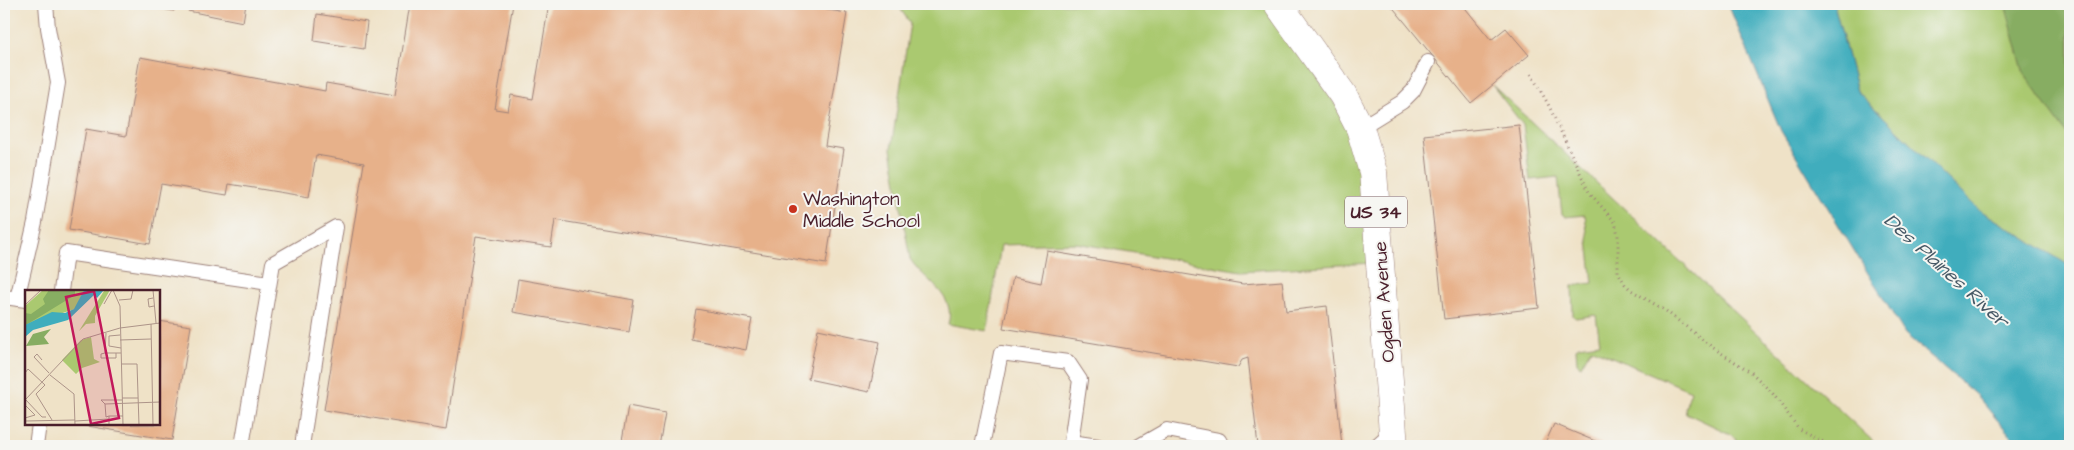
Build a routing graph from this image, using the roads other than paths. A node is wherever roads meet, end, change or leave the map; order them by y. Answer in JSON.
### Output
{"nodes":[{"id":1,"x":46,"y":4,"type":"edge"},
{"id":2,"x":1278,"y":4,"type":"edge"},
{"id":3,"x":1428,"y":62,"type":"dead end"},
{"id":4,"x":1360,"y":128,"type":"junction"},
{"id":5,"x":269,"y":283,"type":"junction"},
{"id":6,"x":60,"y":290,"type":"edge"},
{"id":7,"x":16,"y":298,"type":"edge"},
{"id":8,"x":39,"y":425,"type":"edge"},
{"id":9,"x":1388,"y":441,"type":"edge"},
{"id":10,"x":1070,"y":444,"type":"edge"},
{"id":11,"x":36,"y":446,"type":"edge"},
{"id":12,"x":242,"y":446,"type":"edge"},
{"id":13,"x":302,"y":446,"type":"edge"},
{"id":14,"x":982,"y":446,"type":"edge"},
{"id":15,"x":1098,"y":446,"type":"edge"},
{"id":16,"x":1139,"y":446,"type":"edge"},
{"id":17,"x":1222,"y":446,"type":"edge"}],
"edges":[{"from":1,"to":7,"type":"lane"},
{"from":2,"to":4,"type":"main road","name":"Ogden Avenue","number":"US 34"},
{"from":3,"to":4,"type":"lane"},
{"from":4,"to":9,"type":"main road","name":"Ogden Avenue","number":"US 34"},
{"from":5,"to":6,"type":"lane"},
{"from":5,"to":12,"type":"lane"},
{"from":5,"to":13,"type":"lane"},
{"from":8,"to":11,"type":"lane"},
{"from":10,"to":14,"type":"lane"},
{"from":10,"to":15,"type":"lane"},
{"from":16,"to":17,"type":"lane"}]}
